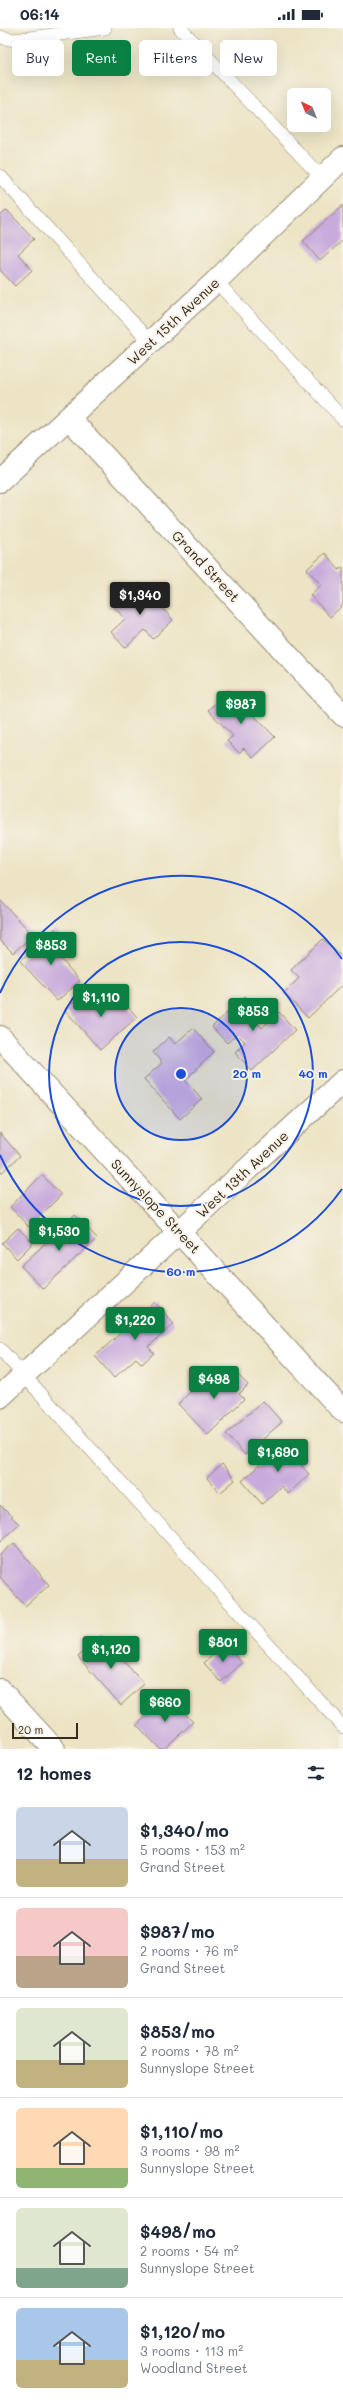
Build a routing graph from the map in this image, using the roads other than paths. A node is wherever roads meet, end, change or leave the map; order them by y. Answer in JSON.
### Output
{"nodes":[{"id":1,"x":105,"y":28,"type":"edge"},
{"id":2,"x":180,"y":28,"type":"edge"},
{"id":3,"x":0,"y":37,"type":"edge"},
{"id":4,"x":343,"y":158,"type":"edge"},
{"id":5,"x":0,"y":176,"type":"edge"},
{"id":6,"x":322,"y":178,"type":"junction"},
{"id":7,"x":216,"y":281,"type":"junction"},
{"id":8,"x":150,"y":342,"type":"junction"},
{"id":9,"x":69,"y":418,"type":"junction"},
{"id":10,"x":343,"y":418,"type":"edge"},
{"id":11,"x":0,"y":481,"type":"edge"},
{"id":12,"x":343,"y":715,"type":"edge"},
{"id":13,"x":0,"y":1037,"type":"edge"},
{"id":14,"x":343,"y":1081,"type":"edge"},
{"id":15,"x":180,"y":1232,"type":"junction"},
{"id":16,"x":0,"y":1349,"type":"edge"},
{"id":17,"x":24,"y":1375,"type":"junction"},
{"id":18,"x":0,"y":1397,"type":"edge"},
{"id":19,"x":343,"y":1411,"type":"edge"},
{"id":20,"x":0,"y":1690,"type":"edge"},
{"id":21,"x":343,"y":1727,"type":"edge"},
{"id":22,"x":54,"y":1749,"type":"edge"}],
"edges":[{"from":1,"to":3,"type":"lane"},
{"from":2,"to":6,"type":"lane"},
{"from":4,"to":6,"type":"street","name":"West 15th Avenue"},
{"from":5,"to":8,"type":"lane"},
{"from":6,"to":7,"type":"street","name":"West 15th Avenue"},
{"from":7,"to":8,"type":"street","name":"West 15th Avenue"},
{"from":7,"to":10,"type":"lane"},
{"from":8,"to":9,"type":"street","name":"West 15th Avenue"},
{"from":9,"to":11,"type":"street","name":"West 15th Avenue"},
{"from":9,"to":12,"type":"street","name":"Grand Street"},
{"from":13,"to":15,"type":"street","name":"Sunnyslope Street"},
{"from":14,"to":15,"type":"street","name":"West 13th Avenue"},
{"from":15,"to":17,"type":"street","name":"West 13th Avenue"},
{"from":15,"to":19,"type":"street","name":"Sunnyslope Street"},
{"from":16,"to":17,"type":"lane"},
{"from":17,"to":18,"type":"street","name":"West 13th Avenue"},
{"from":17,"to":21,"type":"lane"},
{"from":20,"to":22,"type":"street"}]}
